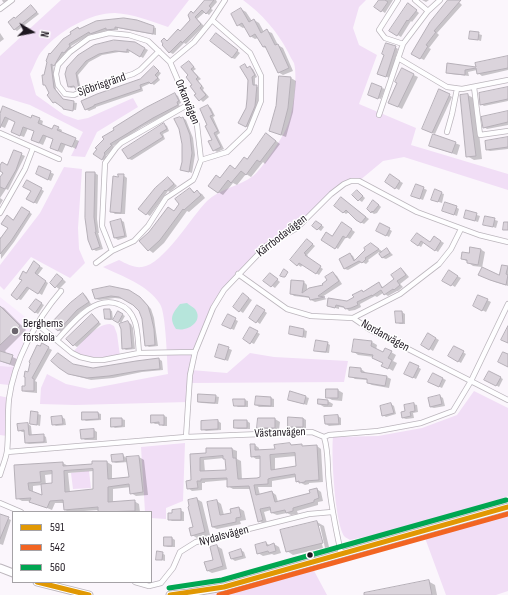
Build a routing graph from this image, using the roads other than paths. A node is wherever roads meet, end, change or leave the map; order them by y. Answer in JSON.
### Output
{"nodes":[{"id":1,"x":12,"y":0,"type":"edge"},
{"id":2,"x":225,"y":0,"type":"edge"},
{"id":3,"x":398,"y":0,"type":"edge"},
{"id":4,"x":415,"y":0,"type":"edge"},
{"id":5,"x":440,"y":0,"type":"edge"},
{"id":6,"x":0,"y":9,"type":"edge"},
{"id":7,"x":428,"y":11,"type":"junction"},
{"id":8,"x":212,"y":20,"type":"junction"},
{"id":9,"x":402,"y":44,"type":"junction"},
{"id":10,"x":159,"y":51,"type":"junction"},
{"id":11,"x":398,"y":58,"type":"junction"},
{"id":12,"x":170,"y":62,"type":"junction"},
{"id":13,"x":508,"y":80,"type":"edge"},
{"id":14,"x":474,"y":87,"type":"junction"},
{"id":15,"x":457,"y":89,"type":"junction"},
{"id":16,"x":189,"y":104,"type":"junction"},
{"id":17,"x":379,"y":115,"type":"dead end"},
{"id":18,"x":508,"y":131,"type":"edge"},
{"id":19,"x":447,"y":132,"type":"dead end"},
{"id":20,"x":0,"y":133,"type":"edge"},
{"id":21,"x":33,"y":148,"type":"junction"},
{"id":22,"x":59,"y":159,"type":"dead end"},
{"id":23,"x":201,"y":160,"type":"junction"},
{"id":24,"x":0,"y":213,"type":"edge"},
{"id":25,"x":461,"y":229,"type":"junction"},
{"id":26,"x":508,"y":242,"type":"edge"},
{"id":27,"x":112,"y":250,"type":"junction"},
{"id":28,"x":96,"y":263,"type":"dead end"},
{"id":29,"x":238,"y":274,"type":"junction"},
{"id":30,"x":61,"y":291,"type":"dead end"},
{"id":31,"x":508,"y":304,"type":"edge"},
{"id":32,"x":353,"y":318,"type":"junction"},
{"id":33,"x":38,"y":324,"type":"junction"},
{"id":34,"x":57,"y":340,"type":"junction"},
{"id":35,"x":195,"y":352,"type":"junction"},
{"id":36,"x":139,"y":353,"type":"junction"},
{"id":37,"x":470,"y":381,"type":"junction"},
{"id":38,"x":508,"y":400,"type":"edge"},
{"id":39,"x":186,"y":437,"type":"junction"},
{"id":40,"x":324,"y":437,"type":"junction"},
{"id":41,"x":7,"y":452,"type":"junction"},
{"id":42,"x":0,"y":475,"type":"edge"},
{"id":43,"x":0,"y":503,"type":"edge"},
{"id":44,"x":508,"y":507,"type":"edge"},
{"id":45,"x":19,"y":511,"type":"edge"},
{"id":46,"x":332,"y":512,"type":"junction"},
{"id":47,"x":341,"y":553,"type":"junction"},
{"id":48,"x":0,"y":568,"type":"edge"},
{"id":49,"x":12,"y":573,"type":"edge"},
{"id":50,"x":41,"y":583,"type":"edge"},
{"id":51,"x":138,"y":583,"type":"edge"},
{"id":52,"x":89,"y":595,"type":"edge"},
{"id":53,"x":170,"y":595,"type":"edge"}],
"edges":[{"from":1,"to":6,"type":"street"},
{"from":2,"to":8,"type":"street"},
{"from":3,"to":9,"type":"street"},
{"from":4,"to":7,"type":"street"},
{"from":5,"to":7,"type":"street"},
{"from":7,"to":9,"type":"street"},
{"from":8,"to":12,"type":"street"},
{"from":8,"to":23,"type":"street"},
{"from":9,"to":11,"type":"street"},
{"from":10,"to":10,"type":"street","name":"Sjöbrisgränd"},
{"from":10,"to":12,"type":"street","name":"Sjöbrisgränd"},
{"from":11,"to":15,"type":"street"},
{"from":11,"to":17,"type":"street"},
{"from":12,"to":16,"type":"street","name":"Orkanvägen"},
{"from":13,"to":14,"type":"street"},
{"from":14,"to":15,"type":"street"},
{"from":14,"to":18,"type":"street"},
{"from":15,"to":19,"type":"street"},
{"from":16,"to":23,"type":"street","name":"Orkanvägen"},
{"from":16,"to":27,"type":"street"},
{"from":20,"to":21,"type":"street"},
{"from":21,"to":22,"type":"street"},
{"from":21,"to":24,"type":"street"},
{"from":23,"to":27,"type":"street","name":"Orkanvägen"},
{"from":25,"to":26,"type":"street","name":"Kärrbodavägen"},
{"from":25,"to":29,"type":"street","name":"Kärrbodavägen"},
{"from":25,"to":32,"type":"street"},
{"from":27,"to":28,"type":"street","name":"Orkanvägen"},
{"from":29,"to":32,"type":"street","name":"Nordanvägen"},
{"from":29,"to":35,"type":"street","name":"Kärrbodavägen"},
{"from":30,"to":33,"type":"street"},
{"from":31,"to":37,"type":"street","name":"Västanvägen"},
{"from":32,"to":37,"type":"street","name":"Nordanvägen"},
{"from":33,"to":34,"type":"street"},
{"from":33,"to":41,"type":"street"},
{"from":34,"to":36,"type":"street"},
{"from":34,"to":36,"type":"street"},
{"from":35,"to":36,"type":"street"},
{"from":35,"to":39,"type":"street","name":"Kärrbodavägen"},
{"from":37,"to":38,"type":"street","name":"Nordanvägen"},
{"from":37,"to":40,"type":"street","name":"Västanvägen"},
{"from":39,"to":40,"type":"street","name":"Västanvägen"},
{"from":39,"to":41,"type":"street","name":"Västanvägen"},
{"from":40,"to":46,"type":"street"},
{"from":41,"to":42,"type":"street"},
{"from":43,"to":45,"type":"street"},
{"from":44,"to":47,"type":"street"},
{"from":46,"to":47,"type":"street"},
{"from":46,"to":51,"type":"street","name":"Nydalsvägen"},
{"from":47,"to":53,"type":"street"},
{"from":48,"to":49,"type":"street"},
{"from":50,"to":52,"type":"street"}]}
